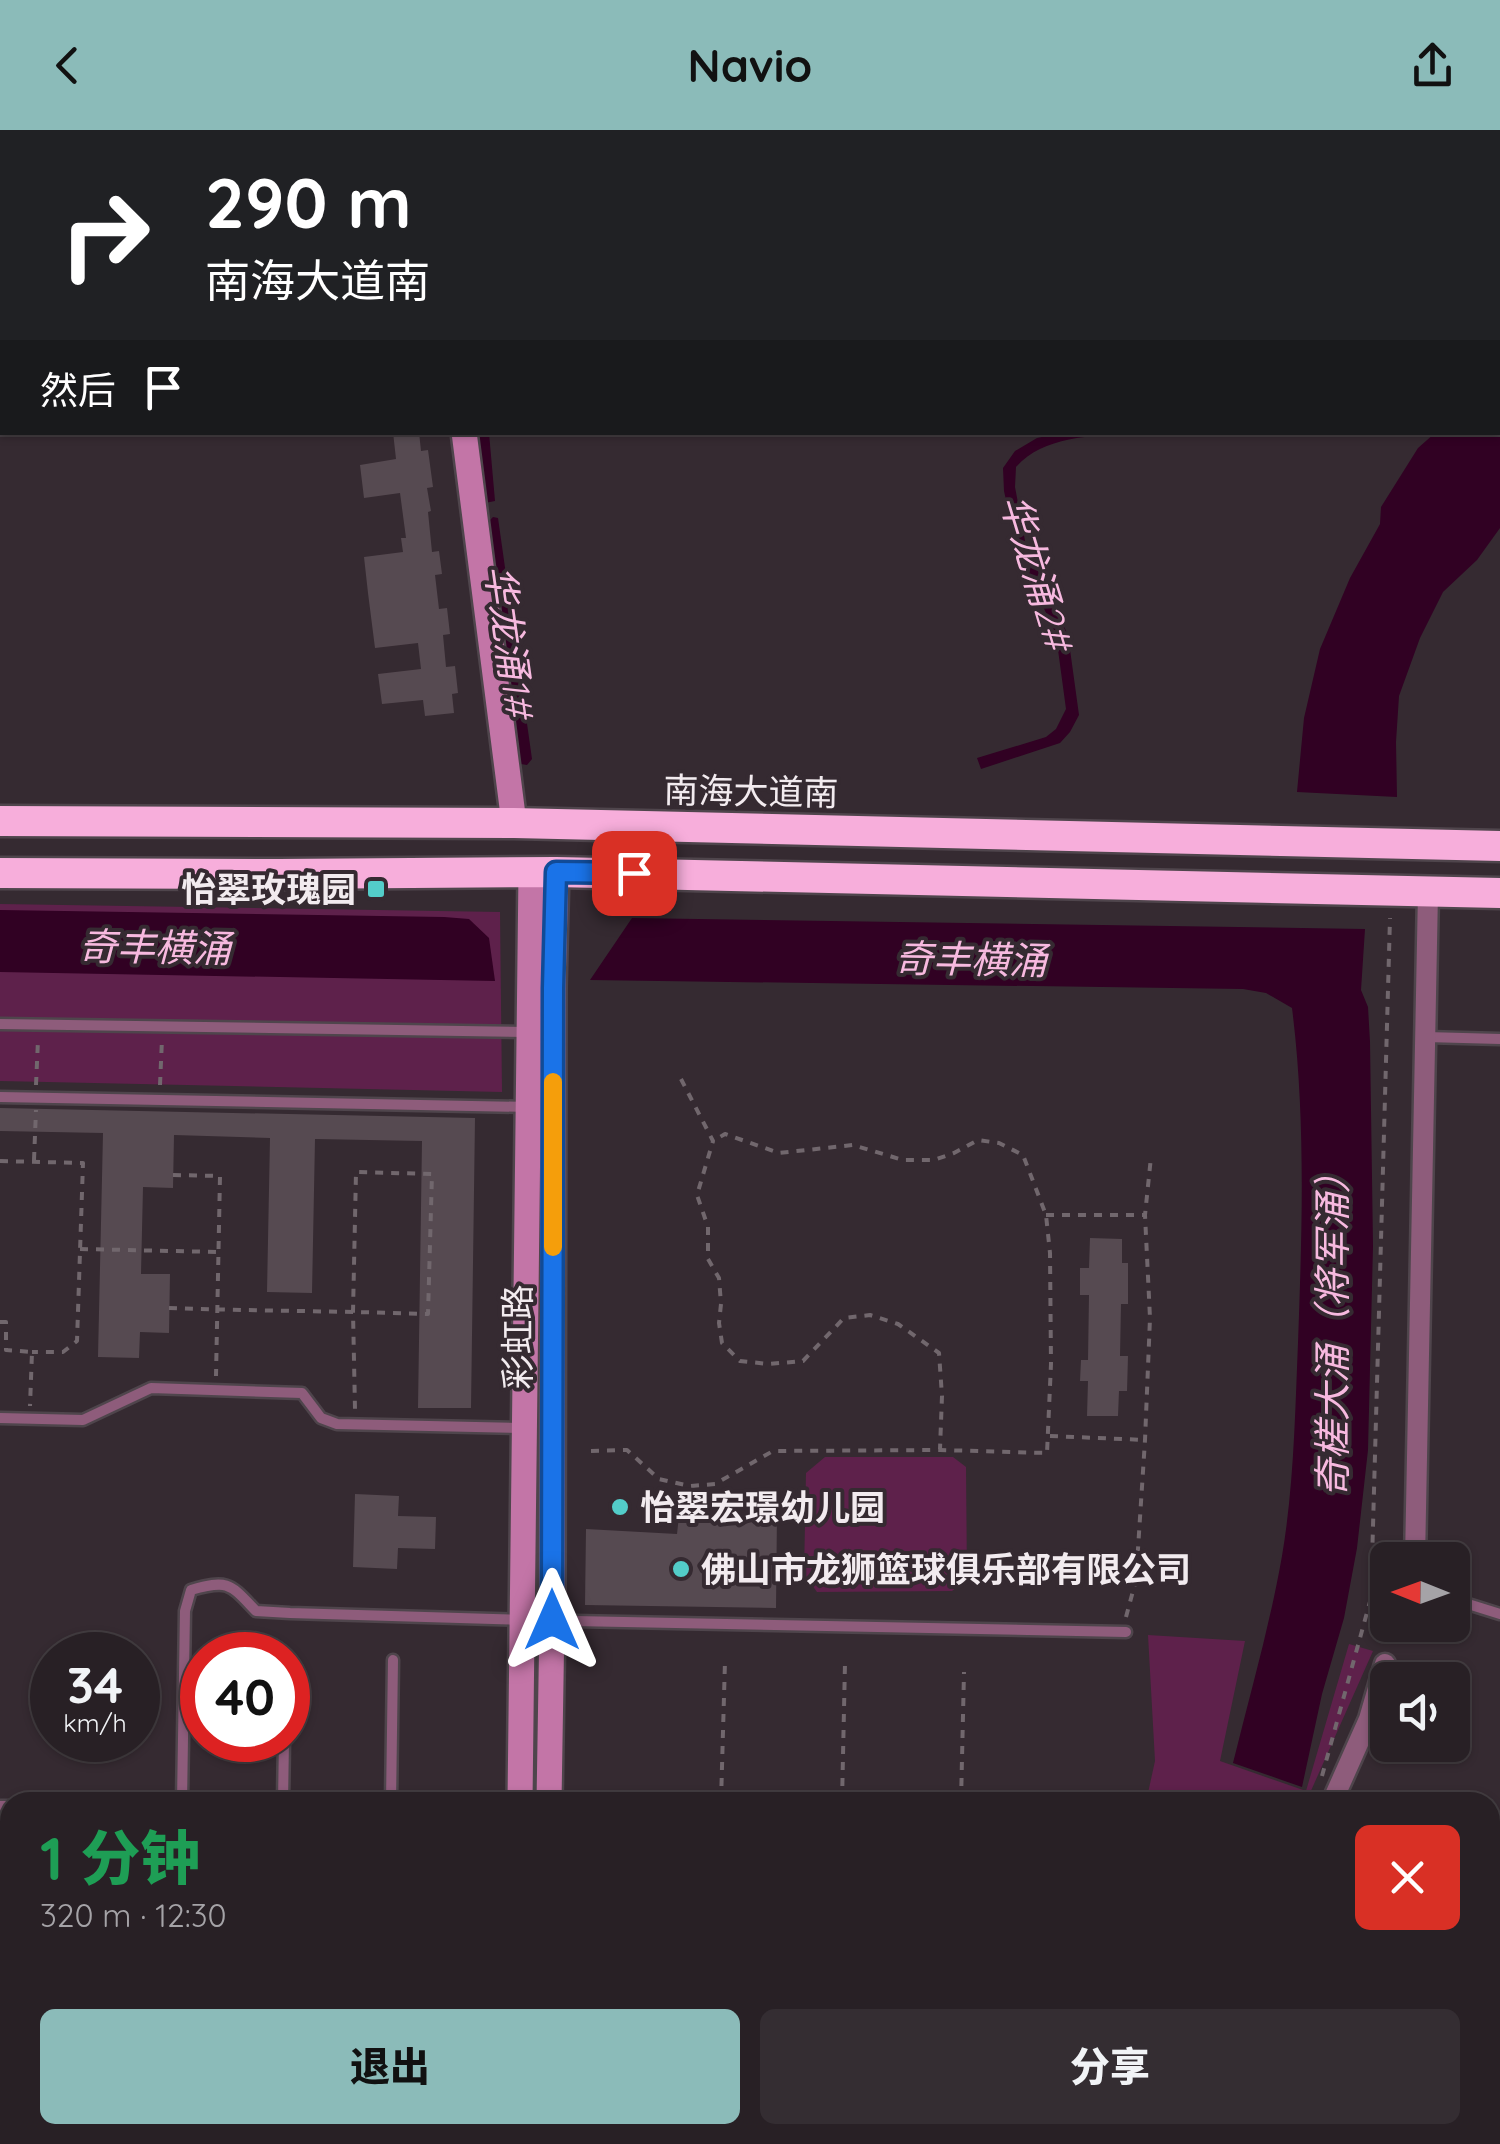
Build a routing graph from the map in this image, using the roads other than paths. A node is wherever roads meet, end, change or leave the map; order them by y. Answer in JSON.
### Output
{"nodes":[{"id":1,"x":464,"y":435,"type":"edge"},
{"id":2,"x":0,"y":821,"type":"edge"},
{"id":3,"x":514,"y":823,"type":"junction"},
{"id":4,"x":1500,"y":846,"type":"edge"},
{"id":5,"x":544,"y":872,"type":"junction"},
{"id":6,"x":0,"y":873,"type":"edge"},
{"id":7,"x":1428,"y":892,"type":"junction"},
{"id":8,"x":1500,"y":894,"type":"edge"},
{"id":9,"x":542,"y":988,"type":"junction"},
{"id":10,"x":0,"y":1024,"type":"edge"},
{"id":11,"x":530,"y":1032,"type":"junction"},
{"id":12,"x":1425,"y":1037,"type":"junction"},
{"id":13,"x":1500,"y":1039,"type":"edge"},
{"id":14,"x":0,"y":1097,"type":"edge"},
{"id":15,"x":529,"y":1107,"type":"junction"},
{"id":16,"x":0,"y":1418,"type":"edge"},
{"id":17,"x":525,"y":1428,"type":"junction"},
{"id":18,"x":1415,"y":1542,"type":"edge"},
{"id":19,"x":1470,"y":1605,"type":"edge"},
{"id":20,"x":1500,"y":1614,"type":"edge"},
{"id":21,"x":523,"y":1620,"type":"junction"},
{"id":22,"x":552,"y":1620,"type":"junction"},
{"id":23,"x":1126,"y":1632,"type":"road end"},
{"id":24,"x":393,"y":1660,"type":"dead end"},
{"id":25,"x":1370,"y":1715,"type":"edge"},
{"id":26,"x":283,"y":1762,"type":"edge"},
{"id":27,"x":182,"y":1792,"type":"edge"},
{"id":28,"x":282,"y":1792,"type":"edge"},
{"id":29,"x":391,"y":1792,"type":"edge"},
{"id":30,"x":520,"y":1792,"type":"edge"},
{"id":31,"x":549,"y":1792,"type":"edge"},
{"id":32,"x":1336,"y":1792,"type":"edge"}],
"edges":[{"from":1,"to":3,"type":"street"},
{"from":2,"to":3,"type":"highway","name":"南海大道南"},
{"from":3,"to":4,"type":"highway","name":"南海大道南"},
{"from":5,"to":6,"type":"highway"},
{"from":5,"to":7,"type":"highway"},
{"from":5,"to":9,"type":"street","name":"彩虹路"},
{"from":7,"to":8,"type":"highway"},
{"from":7,"to":12,"type":"street"},
{"from":9,"to":11,"type":"street","name":"彩虹路"},
{"from":9,"to":22,"type":"street","name":"彩虹路"},
{"from":10,"to":11,"type":"lane"},
{"from":11,"to":15,"type":"street","name":"彩虹路"},
{"from":12,"to":13,"type":"lane"},
{"from":12,"to":18,"type":"street"},
{"from":14,"to":15,"type":"lane"},
{"from":15,"to":17,"type":"street","name":"彩虹路"},
{"from":16,"to":17,"type":"lane"},
{"from":17,"to":21,"type":"street","name":"彩虹路"},
{"from":19,"to":20,"type":"lane"},
{"from":21,"to":22,"type":"lane"},
{"from":21,"to":27,"type":"lane"},
{"from":21,"to":30,"type":"street","name":"彩虹路"},
{"from":22,"to":23,"type":"lane"},
{"from":22,"to":31,"type":"street","name":"彩虹路"},
{"from":24,"to":29,"type":"lane"},
{"from":25,"to":32,"type":"street"},
{"from":26,"to":28,"type":"lane"}]}
